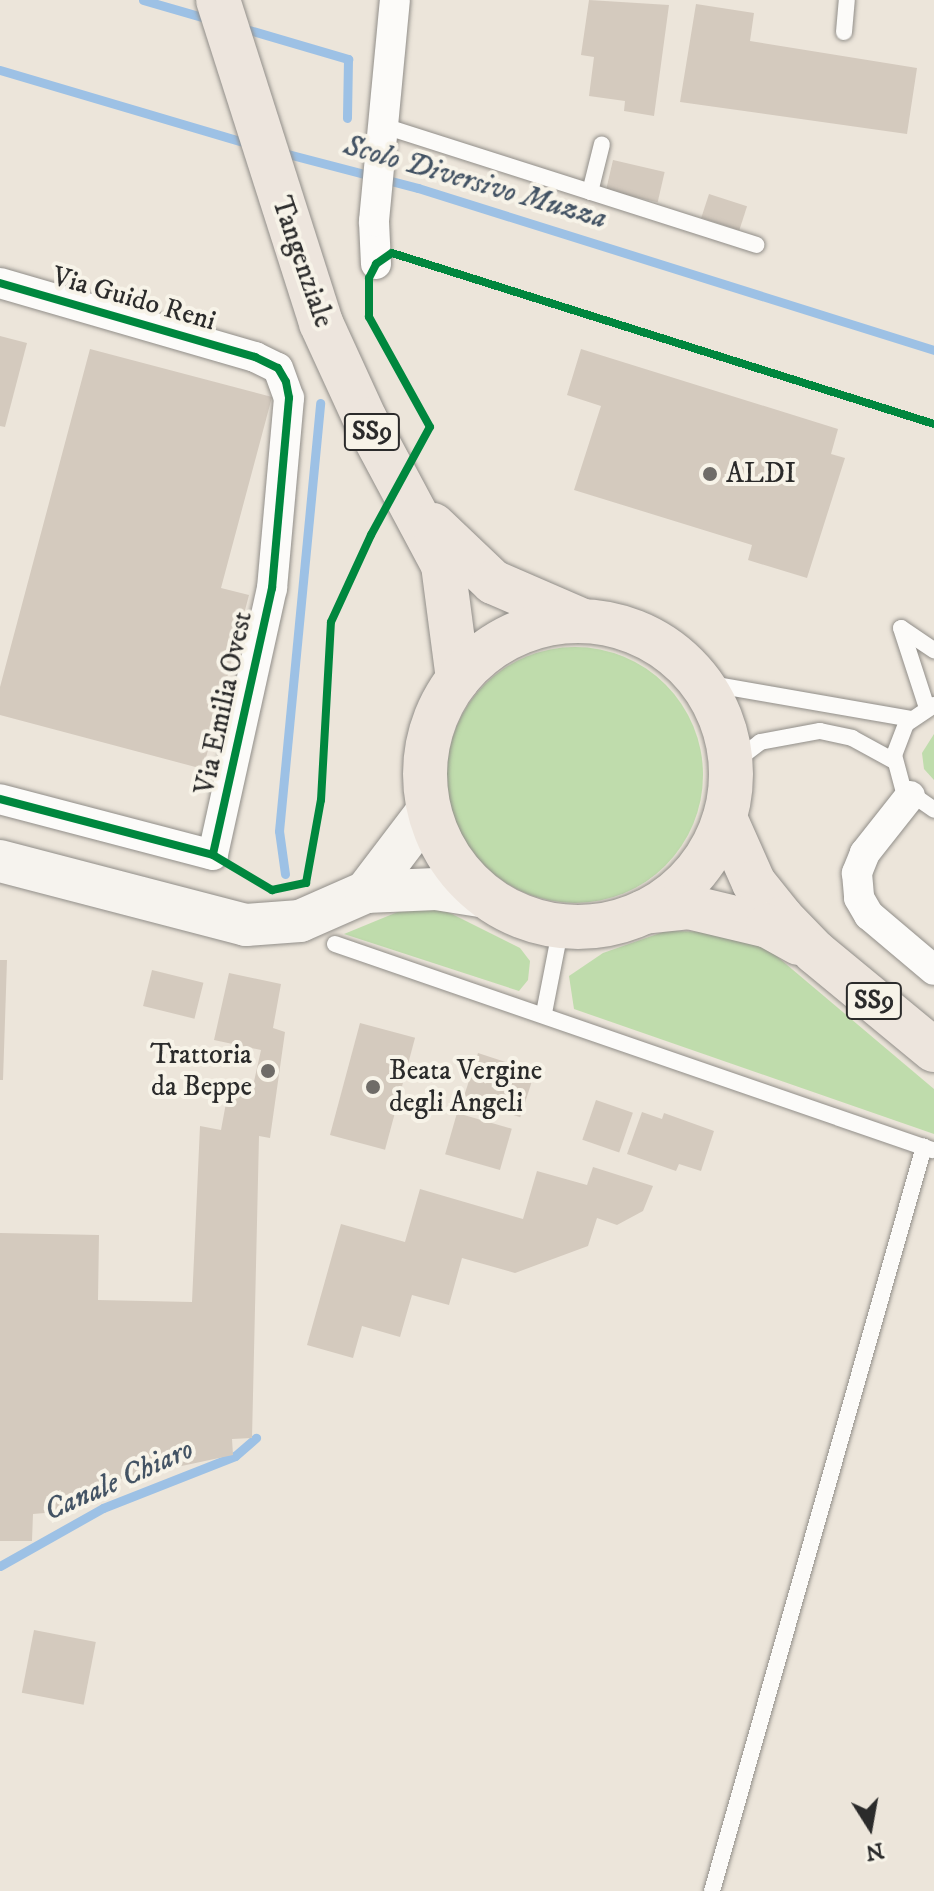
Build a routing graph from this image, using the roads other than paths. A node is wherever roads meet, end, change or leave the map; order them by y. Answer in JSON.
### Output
{"nodes":[{"id":1,"x":395,"y":0,"type":"edge"},
{"id":2,"x":847,"y":0,"type":"edge"},
{"id":3,"x":223,"y":15,"type":"edge"},
{"id":4,"x":844,"y":32,"type":"dead end"},
{"id":5,"x":383,"y":135,"type":"junction"},
{"id":6,"x":602,"y":144,"type":"dead end"},
{"id":7,"x":590,"y":192,"type":"junction"},
{"id":8,"x":756,"y":245,"type":"dead end"},
{"id":9,"x":376,"y":264,"type":"dead end"},
{"id":10,"x":0,"y":283,"type":"edge"},
{"id":11,"x":255,"y":357,"type":"joint"},
{"id":12,"x":418,"y":509,"type":"junction"},
{"id":13,"x":583,"y":621,"type":"junction"},
{"id":14,"x":934,"y":650,"type":"edge"},
{"id":15,"x":458,"y":679,"type":"junction"},
{"id":16,"x":699,"y":682,"type":"junction"},
{"id":17,"x":930,"y":706,"type":"edge"},
{"id":18,"x":911,"y":719,"type":"junction"},
{"id":19,"x":894,"y":761,"type":"junction"},
{"id":20,"x":730,"y":765,"type":"junction"},
{"id":21,"x":0,"y":799,"type":"edge"},
{"id":22,"x":922,"y":803,"type":"edge"},
{"id":23,"x":429,"y":809,"type":"junction"},
{"id":24,"x":725,"y":818,"type":"junction"},
{"id":25,"x":0,"y":861,"type":"edge"},
{"id":26,"x":366,"y":892,"type":"junction"},
{"id":27,"x":486,"y":897,"type":"junction"},
{"id":28,"x":644,"y":912,"type":"junction"},
{"id":29,"x":561,"y":926,"type":"junction"},
{"id":30,"x":335,"y":944,"type":"dead end"},
{"id":31,"x":815,"y":952,"type":"junction"},
{"id":32,"x":934,"y":970,"type":"edge"},
{"id":33,"x":544,"y":1013,"type":"junction"},
{"id":34,"x":934,"y":1050,"type":"edge"},
{"id":35,"x":929,"y":1149,"type":"edge"},
{"id":36,"x":712,"y":1891,"type":"edge"}],
"edges":[{"from":1,"to":5,"type":"street"},
{"from":2,"to":4,"type":"lane"},
{"from":3,"to":12,"type":"main road","name":"Tangenziale","number":"SS9"},
{"from":5,"to":7,"type":"lane"},
{"from":5,"to":9,"type":"street"},
{"from":6,"to":7,"type":"lane"},
{"from":7,"to":8,"type":"lane"},
{"from":10,"to":11,"type":"street","name":"Via Guido Reni"},
{"from":11,"to":21,"type":"street","name":"Via Emilia Ovest"},
{"from":12,"to":13,"type":"main road","name":"Tangenziale"},
{"from":12,"to":15,"type":"main road","name":"Tangenziale"},
{"from":13,"to":15,"type":"main road"},
{"from":13,"to":16,"type":"main road"},
{"from":14,"to":17,"type":"lane"},
{"from":15,"to":23,"type":"main road"},
{"from":16,"to":18,"type":"lane"},
{"from":16,"to":20,"type":"main road"},
{"from":17,"to":18,"type":"lane"},
{"from":18,"to":19,"type":"lane"},
{"from":19,"to":20,"type":"lane"},
{"from":19,"to":22,"type":"lane"},
{"from":20,"to":24,"type":"main road"},
{"from":22,"to":32,"type":"street"},
{"from":23,"to":26,"type":"main road"},
{"from":23,"to":27,"type":"main road"},
{"from":24,"to":28,"type":"main road"},
{"from":24,"to":31,"type":"main road"},
{"from":25,"to":26,"type":"main road"},
{"from":26,"to":27,"type":"main road"},
{"from":27,"to":29,"type":"main road"},
{"from":28,"to":29,"type":"main road"},
{"from":28,"to":31,"type":"main road"},
{"from":29,"to":33,"type":"lane"},
{"from":30,"to":33,"type":"lane"},
{"from":31,"to":34,"type":"main road","number":"SS9"},
{"from":33,"to":35,"type":"lane"},
{"from":35,"to":36,"type":"lane"}]}
